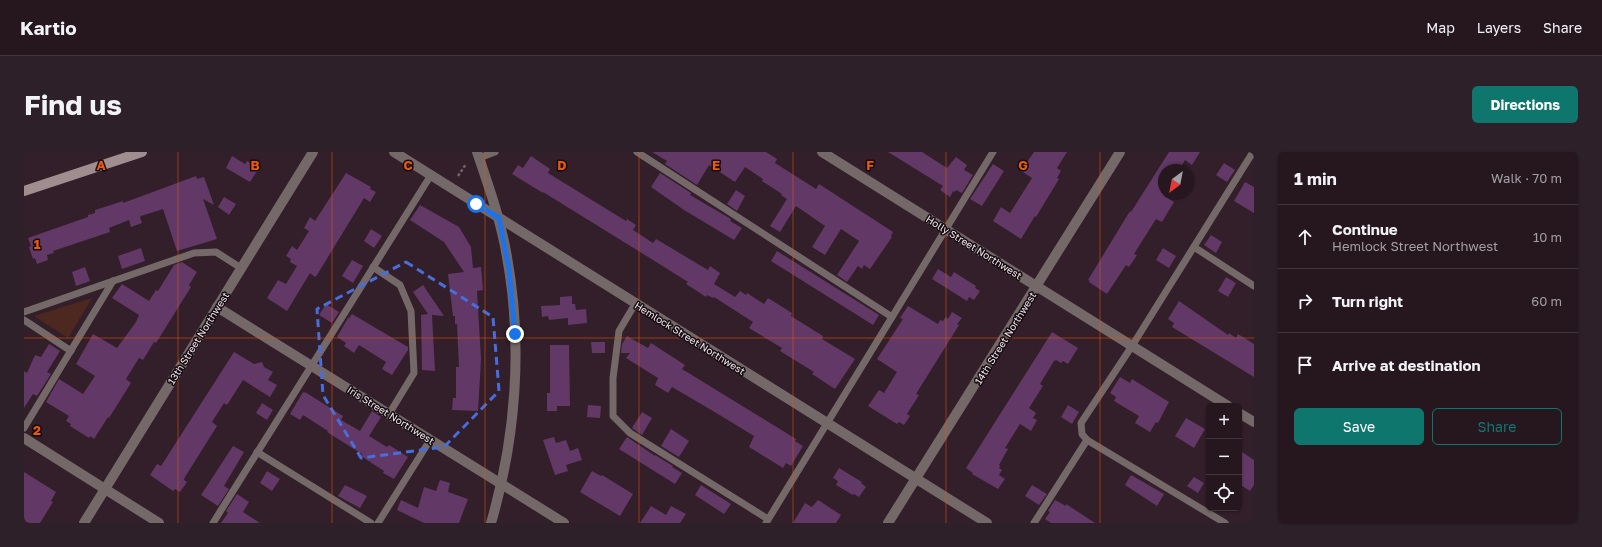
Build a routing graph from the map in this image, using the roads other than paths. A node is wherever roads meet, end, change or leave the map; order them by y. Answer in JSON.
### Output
{"nodes":[{"id":1,"x":142,"y":152,"type":"edge"},
{"id":2,"x":313,"y":152,"type":"edge"},
{"id":3,"x":394,"y":152,"type":"edge"},
{"id":4,"x":495,"y":152,"type":"edge"},
{"id":5,"x":637,"y":152,"type":"edge"},
{"id":6,"x":822,"y":152,"type":"edge"},
{"id":7,"x":993,"y":152,"type":"edge"},
{"id":8,"x":1120,"y":152,"type":"edge"},
{"id":9,"x":1253,"y":152,"type":"edge"},
{"id":10,"x":125,"y":155,"type":"edge"},
{"id":11,"x":478,"y":155,"type":"edge"},
{"id":12,"x":431,"y":175,"type":"junction"},
{"id":13,"x":24,"y":191,"type":"edge"},
{"id":14,"x":499,"y":218,"type":"junction"},
{"id":15,"x":945,"y":229,"type":"junction"},
{"id":16,"x":1194,"y":247,"type":"junction"},
{"id":17,"x":373,"y":267,"type":"junction"},
{"id":18,"x":241,"y":268,"type":"junction"},
{"id":19,"x":113,"y":281,"type":"junction"},
{"id":20,"x":1037,"y":286,"type":"junction"},
{"id":21,"x":1254,"y":286,"type":"edge"},
{"id":22,"x":635,"y":304,"type":"junction"},
{"id":23,"x":217,"y":307,"type":"junction"},
{"id":24,"x":24,"y":312,"type":"edge"},
{"id":25,"x":892,"y":317,"type":"junction"},
{"id":26,"x":24,"y":320,"type":"edge"},
{"id":27,"x":1132,"y":346,"type":"junction"},
{"id":28,"x":71,"y":351,"type":"junction"},
{"id":29,"x":311,"y":365,"type":"junction"},
{"id":30,"x":1223,"y":403,"type":"edge"},
{"id":31,"x":389,"y":414,"type":"junction"},
{"id":32,"x":1242,"y":415,"type":"edge"},
{"id":33,"x":1254,"y":422,"type":"edge"},
{"id":34,"x":827,"y":424,"type":"junction"},
{"id":35,"x":24,"y":428,"type":"edge"},
{"id":36,"x":24,"y":438,"type":"edge"},
{"id":37,"x":430,"y":440,"type":"junction"},
{"id":38,"x":1087,"y":440,"type":"junction"},
{"id":39,"x":257,"y":452,"type":"junction"},
{"id":40,"x":916,"y":479,"type":"junction"},
{"id":41,"x":502,"y":484,"type":"junction"},
{"id":42,"x":105,"y":489,"type":"junction"},
{"id":43,"x":767,"y":521,"type":"edge"},
{"id":44,"x":84,"y":523,"type":"edge"},
{"id":45,"x":159,"y":523,"type":"edge"},
{"id":46,"x":213,"y":523,"type":"edge"},
{"id":47,"x":371,"y":523,"type":"edge"},
{"id":48,"x":378,"y":523,"type":"edge"},
{"id":49,"x":491,"y":523,"type":"edge"},
{"id":50,"x":564,"y":523,"type":"edge"},
{"id":51,"x":888,"y":523,"type":"edge"},
{"id":52,"x":987,"y":523,"type":"edge"},
{"id":53,"x":1034,"y":523,"type":"edge"},
{"id":54,"x":1225,"y":523,"type":"edge"}],
"edges":[{"from":1,"to":10,"type":"main road"},
{"from":2,"to":18,"type":"street","name":"13th Street Northwest"},
{"from":3,"to":12,"type":"street","name":"Hemlock Street Northwest"},
{"from":4,"to":11,"type":"lane"},
{"from":5,"to":25,"type":"lane"},
{"from":6,"to":15,"type":"street","name":"Holly Street Northwest"},
{"from":7,"to":15,"type":"lane"},
{"from":8,"to":20,"type":"street","name":"14th Street Northwest"},
{"from":9,"to":16,"type":"lane"},
{"from":10,"to":13,"type":"main road"},
{"from":11,"to":14,"type":"street"},
{"from":12,"to":14,"type":"street","name":"Hemlock Street Northwest"},
{"from":12,"to":17,"type":"lane"},
{"from":14,"to":22,"type":"street","name":"Hemlock Street Northwest"},
{"from":14,"to":41,"type":"street"},
{"from":15,"to":20,"type":"street","name":"Holly Street Northwest"},
{"from":15,"to":25,"type":"lane"},
{"from":16,"to":21,"type":"lane"},
{"from":16,"to":27,"type":"lane"},
{"from":17,"to":29,"type":"lane"},
{"from":17,"to":31,"type":"lane"},
{"from":18,"to":19,"type":"lane"},
{"from":18,"to":23,"type":"street","name":"13th Street Northwest"},
{"from":19,"to":24,"type":"lane"},
{"from":19,"to":28,"type":"lane"},
{"from":20,"to":27,"type":"street","name":"Holly Street Northwest"},
{"from":20,"to":40,"type":"street","name":"14th Street Northwest"},
{"from":22,"to":34,"type":"street","name":"Hemlock Street Northwest"},
{"from":22,"to":43,"type":"lane"},
{"from":23,"to":29,"type":"street","name":"Iris Street Northwest"},
{"from":23,"to":42,"type":"street","name":"13th Street Northwest"},
{"from":25,"to":34,"type":"lane"},
{"from":26,"to":28,"type":"lane"},
{"from":27,"to":30,"type":"street","name":"Holly Street Northwest"},
{"from":27,"to":38,"type":"lane"},
{"from":28,"to":35,"type":"lane"},
{"from":29,"to":31,"type":"street","name":"Iris Street Northwest"},
{"from":29,"to":39,"type":"lane"},
{"from":31,"to":37,"type":"street","name":"Iris Street Northwest"},
{"from":32,"to":33,"type":"street"},
{"from":34,"to":40,"type":"street","name":"Hemlock Street Northwest"},
{"from":34,"to":43,"type":"lane"},
{"from":36,"to":42,"type":"street"},
{"from":37,"to":41,"type":"street","name":"Iris Street Northwest"},
{"from":37,"to":48,"type":"lane"},
{"from":38,"to":53,"type":"lane"},
{"from":38,"to":54,"type":"lane"},
{"from":39,"to":46,"type":"lane"},
{"from":39,"to":47,"type":"lane"},
{"from":40,"to":51,"type":"street","name":"14th Street Northwest"},
{"from":40,"to":52,"type":"street","name":"Hemlock Street Northwest"},
{"from":41,"to":49,"type":"street"},
{"from":41,"to":50,"type":"street","name":"Iris Street Northwest"},
{"from":42,"to":44,"type":"street","name":"13th Street Northwest"},
{"from":42,"to":45,"type":"street"}]}
